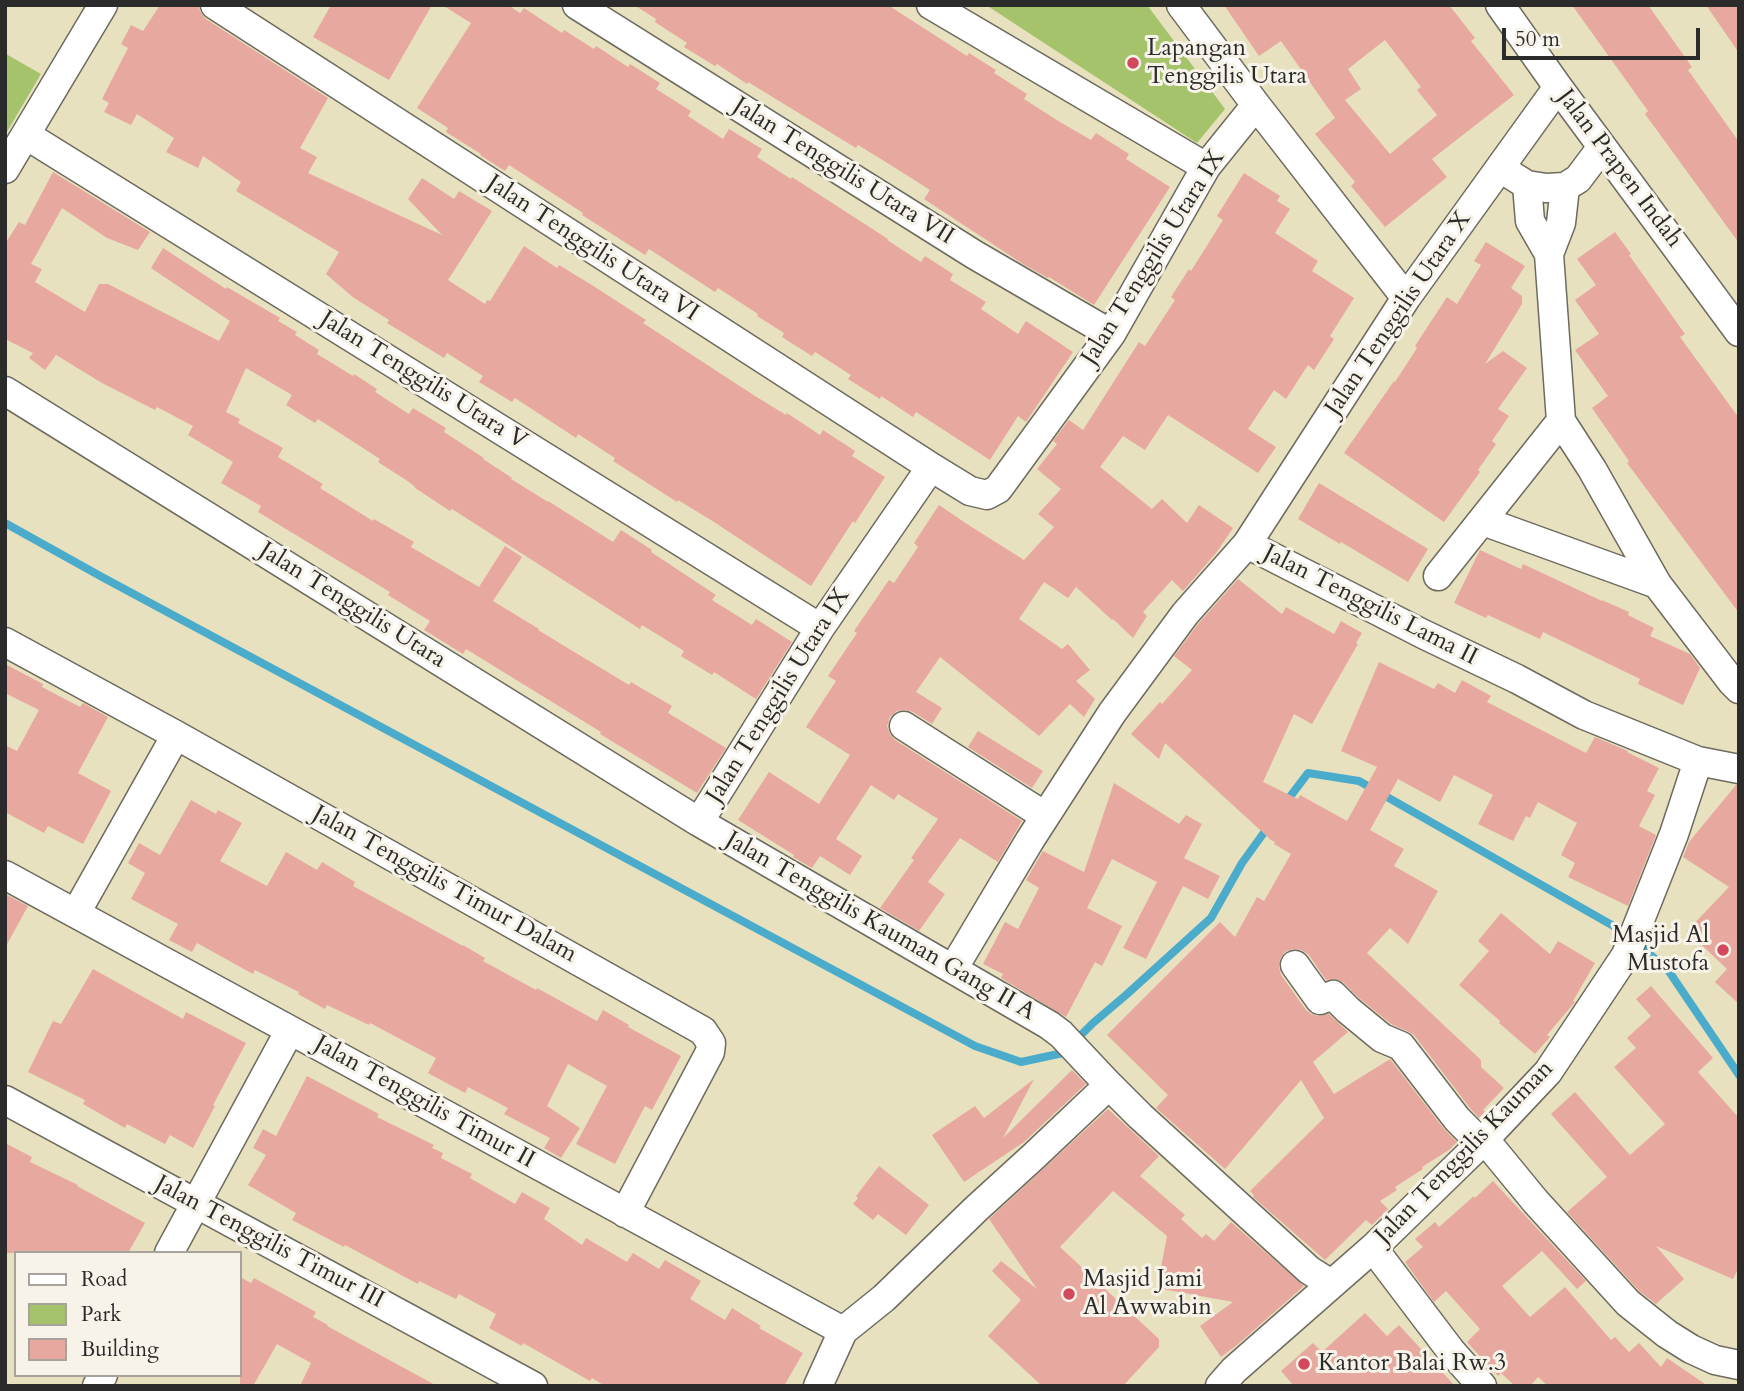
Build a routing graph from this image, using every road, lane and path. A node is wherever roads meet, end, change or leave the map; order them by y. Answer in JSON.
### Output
{"nodes":[{"id":1,"x":103,"y":5,"type":"edge"},
{"id":2,"x":215,"y":5,"type":"edge"},
{"id":3,"x":577,"y":5,"type":"edge"},
{"id":4,"x":931,"y":5,"type":"edge"},
{"id":5,"x":1181,"y":5,"type":"edge"},
{"id":6,"x":1500,"y":5,"type":"edge"},
{"id":7,"x":1558,"y":87,"type":"junction"},
{"id":8,"x":1256,"y":105,"type":"junction"},
{"id":9,"x":26,"y":135,"type":"junction"},
{"id":10,"x":1602,"y":147,"type":"junction"},
{"id":11,"x":1206,"y":167,"type":"junction"},
{"id":12,"x":1500,"y":168,"type":"junction"},
{"id":13,"x":5,"y":169,"type":"edge"},
{"id":14,"x":1527,"y":185,"type":"junction"},
{"id":15,"x":1565,"y":187,"type":"junction"},
{"id":16,"x":1549,"y":254,"type":"junction"},
{"id":17,"x":1406,"y":298,"type":"junction"},
{"id":18,"x":1739,"y":332,"type":"edge"},
{"id":19,"x":1111,"y":334,"type":"junction"},
{"id":20,"x":5,"y":391,"type":"edge"},
{"id":21,"x":1561,"y":421,"type":"junction"},
{"id":22,"x":931,"y":467,"type":"junction"},
{"id":23,"x":970,"y":491,"type":"joint"},
{"id":24,"x":1483,"y":521,"type":"junction"},
{"id":25,"x":1247,"y":544,"type":"junction"},
{"id":26,"x":1437,"y":576,"type":"dead end"},
{"id":27,"x":1657,"y":584,"type":"junction"},
{"id":28,"x":820,"y":628,"type":"junction"},
{"id":29,"x":5,"y":642,"type":"edge"},
{"id":30,"x":1739,"y":689,"type":"edge"},
{"id":31,"x":904,"y":726,"type":"dead end"},
{"id":32,"x":176,"y":735,"type":"junction"},
{"id":33,"x":1698,"y":761,"type":"junction"},
{"id":34,"x":1739,"y":769,"type":"edge"},
{"id":35,"x":1045,"y":816,"type":"junction"},
{"id":36,"x":699,"y":822,"type":"junction"},
{"id":37,"x":5,"y":875,"type":"edge"},
{"id":38,"x":76,"y":914,"type":"junction"},
{"id":39,"x":1295,"y":965,"type":"dead end"},
{"id":40,"x":953,"y":969,"type":"junction"},
{"id":41,"x":290,"y":1030,"type":"junction"},
{"id":42,"x":1109,"y":1086,"type":"junction"},
{"id":43,"x":5,"y":1100,"type":"edge"},
{"id":44,"x":1483,"y":1141,"type":"junction"},
{"id":45,"x":196,"y":1204,"type":"junction"},
{"id":46,"x":625,"y":1213,"type":"junction"},
{"id":47,"x":1373,"y":1248,"type":"junction"},
{"id":48,"x":170,"y":1251,"type":"edge"},
{"id":49,"x":1331,"y":1284,"type":"junction"},
{"id":50,"x":843,"y":1331,"type":"junction"},
{"id":51,"x":1739,"y":1365,"type":"edge"},
{"id":52,"x":533,"y":1386,"type":"edge"},
{"id":53,"x":818,"y":1386,"type":"edge"},
{"id":54,"x":1220,"y":1386,"type":"edge"},
{"id":55,"x":1482,"y":1386,"type":"edge"}],
"edges":[{"from":1,"to":9,"type":"street"},
{"from":2,"to":22,"type":"street","name":"Jalan Tenggilis Utara VI"},
{"from":3,"to":19,"type":"street","name":"Jalan Tenggilis Utara VII"},
{"from":4,"to":11,"type":"street"},
{"from":5,"to":8,"type":"street"},
{"from":6,"to":7,"type":"street","name":"Jalan Prapen Indah"},
{"from":7,"to":10,"type":"street","name":"Jalan Prapen Indah"},
{"from":7,"to":12,"type":"street","name":"Jalan Tenggilis Utara X"},
{"from":8,"to":11,"type":"street","name":"Jalan Tenggilis Utara IX"},
{"from":8,"to":17,"type":"street"},
{"from":9,"to":13,"type":"street"},
{"from":9,"to":28,"type":"street","name":"Jalan Tenggilis Utara V"},
{"from":10,"to":15,"type":"street"},
{"from":10,"to":18,"type":"street","name":"Jalan Prapen Indah"},
{"from":11,"to":19,"type":"street","name":"Jalan Tenggilis Utara IX"},
{"from":12,"to":14,"type":"street"},
{"from":12,"to":17,"type":"street","name":"Jalan Tenggilis Utara X"},
{"from":14,"to":15,"type":"street"},
{"from":14,"to":16,"type":"street"},
{"from":15,"to":16,"type":"street"},
{"from":16,"to":21,"type":"street"},
{"from":17,"to":25,"type":"street","name":"Jalan Tenggilis Utara X"},
{"from":19,"to":23,"type":"street","name":"Jalan Tenggilis Utara IX"},
{"from":20,"to":36,"type":"street","name":"Jalan Tenggilis Utara"},
{"from":21,"to":24,"type":"street"},
{"from":21,"to":27,"type":"street"},
{"from":22,"to":23,"type":"street","name":"Jalan Tenggilis Utara VI"},
{"from":22,"to":28,"type":"street","name":"Jalan Tenggilis Utara IX"},
{"from":24,"to":26,"type":"street"},
{"from":24,"to":27,"type":"street"},
{"from":25,"to":33,"type":"street","name":"Jalan Tenggilis Lama II"},
{"from":25,"to":35,"type":"street","name":"Jalan Tenggilis Lama II"},
{"from":27,"to":30,"type":"street"},
{"from":28,"to":36,"type":"street","name":"Jalan Tenggilis Utara IX"},
{"from":29,"to":32,"type":"street","name":"Jalan Tenggilis Timur Dalam"},
{"from":31,"to":35,"type":"street"},
{"from":32,"to":38,"type":"street"},
{"from":32,"to":46,"type":"street","name":"Jalan Tenggilis Timur Dalam"},
{"from":33,"to":34,"type":"street","name":"Jalan Tenggilis Lama II"},
{"from":33,"to":44,"type":"street","name":"Jalan Tenggilis Kauman"},
{"from":35,"to":40,"type":"street","name":"Jalan Tenggilis Lama II"},
{"from":36,"to":40,"type":"street","name":"Jalan Tenggilis Kauman Gang II A"},
{"from":37,"to":38,"type":"street","name":"Jalan Tenggilis Timur II"},
{"from":38,"to":41,"type":"street","name":"Jalan Tenggilis Timur II"},
{"from":39,"to":44,"type":"street"},
{"from":40,"to":42,"type":"street","name":"Jalan Tenggilis Kauman Gang II A"},
{"from":41,"to":45,"type":"street"},
{"from":41,"to":46,"type":"street","name":"Jalan Tenggilis Timur II"},
{"from":42,"to":49,"type":"street"},
{"from":42,"to":50,"type":"street"},
{"from":43,"to":45,"type":"street","name":"Jalan Tenggilis Timur III"},
{"from":44,"to":47,"type":"street","name":"Jalan Tenggilis Kauman"},
{"from":44,"to":51,"type":"street"},
{"from":45,"to":48,"type":"street"},
{"from":45,"to":52,"type":"street","name":"Jalan Tenggilis Timur III"},
{"from":46,"to":50,"type":"street","name":"Jalan Tenggilis Timur II"},
{"from":47,"to":49,"type":"street","name":"Jalan Tenggilis Kauman"},
{"from":47,"to":55,"type":"street"},
{"from":49,"to":54,"type":"street","name":"Jalan Tenggilis Kauman"},
{"from":50,"to":53,"type":"street"}]}
